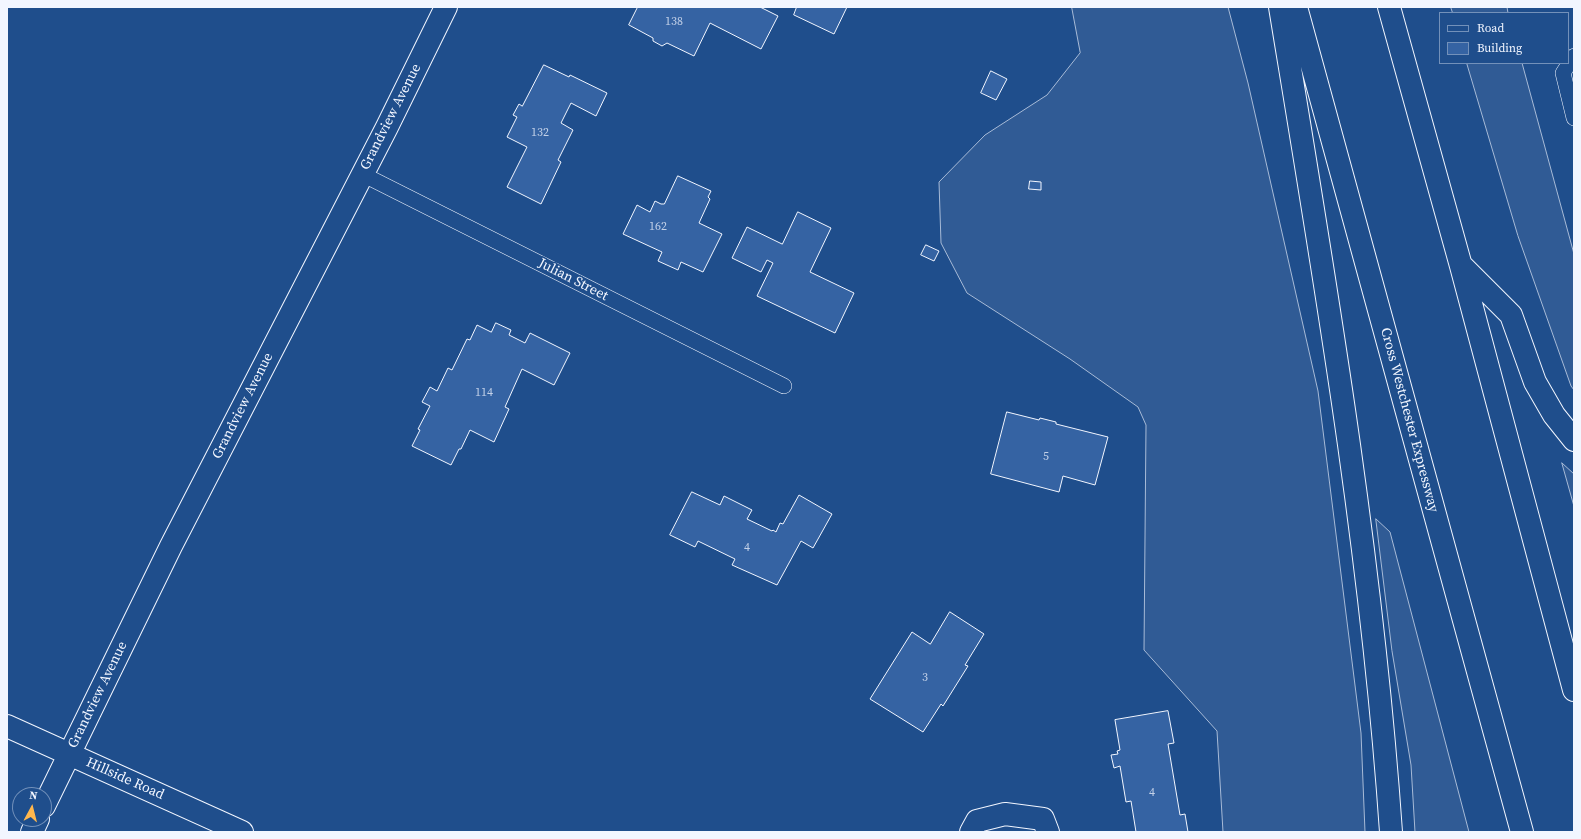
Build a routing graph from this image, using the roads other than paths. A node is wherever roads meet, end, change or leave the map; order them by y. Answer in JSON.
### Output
{"nodes":[{"id":1,"x":446,"y":7,"type":"edge"},
{"id":2,"x":1280,"y":7,"type":"edge"},
{"id":3,"x":1296,"y":7,"type":"edge"},
{"id":4,"x":1389,"y":7,"type":"edge"},
{"id":5,"x":1568,"y":64,"type":"edge"},
{"id":6,"x":1574,"y":118,"type":"edge"},
{"id":7,"x":362,"y":174,"type":"junction"},
{"id":8,"x":1461,"y":266,"type":"junction"},
{"id":9,"x":784,"y":386,"type":"dead end"},
{"id":10,"x":1574,"y":440,"type":"edge"},
{"id":11,"x":1574,"y":690,"type":"edge"},
{"id":12,"x":7,"y":726,"type":"edge"},
{"id":13,"x":69,"y":754,"type":"junction"},
{"id":14,"x":52,"y":789,"type":"edge"},
{"id":15,"x":242,"y":832,"type":"edge"},
{"id":16,"x":971,"y":832,"type":"edge"},
{"id":17,"x":1048,"y":832,"type":"edge"},
{"id":18,"x":1391,"y":832,"type":"edge"},
{"id":19,"x":1522,"y":832,"type":"edge"}],
"edges":[{"from":1,"to":7,"type":"main road","name":"Grandview Avenue"},
{"from":2,"to":18,"type":"main road"},
{"from":3,"to":19,"type":"main road","name":"Cross Westchester Expressway"},
{"from":4,"to":8,"type":"main road"},
{"from":5,"to":6,"type":"lane"},
{"from":7,"to":9,"type":"lane","name":"Julian Street"},
{"from":7,"to":13,"type":"main road","name":"Grandview Avenue"},
{"from":8,"to":10,"type":"main road"},
{"from":8,"to":11,"type":"main road"},
{"from":12,"to":13,"type":"main road","name":"Hillside Road"},
{"from":13,"to":14,"type":"main road","name":"Grandview Avenue"},
{"from":13,"to":15,"type":"main road","name":"Hillside Road"},
{"from":16,"to":17,"type":"main road"}]}
